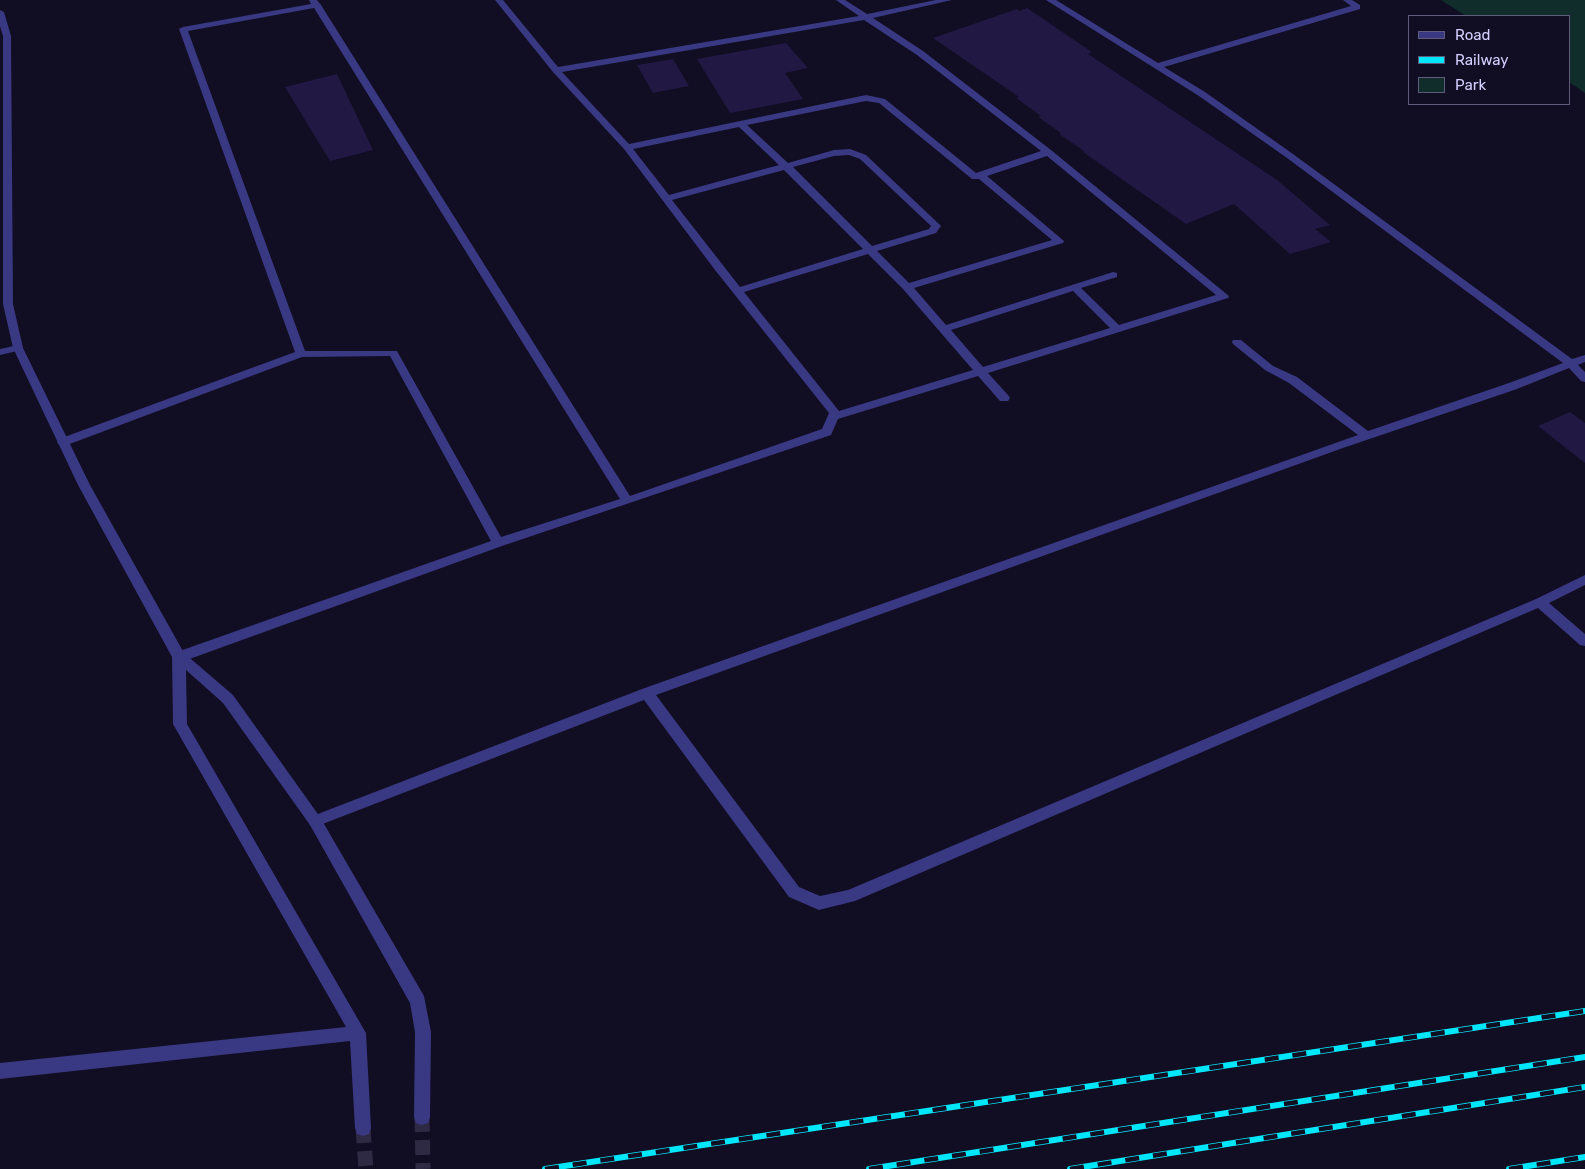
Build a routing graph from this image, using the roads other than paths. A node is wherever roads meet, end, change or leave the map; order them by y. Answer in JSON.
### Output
{"nodes":[{"id":1,"x":499,"y":0,"type":"edge"},
{"id":2,"x":840,"y":0,"type":"edge"},
{"id":3,"x":948,"y":0,"type":"edge"},
{"id":4,"x":1050,"y":0,"type":"edge"},
{"id":5,"x":1347,"y":0,"type":"edge"},
{"id":6,"x":315,"y":3,"type":"edge"},
{"id":7,"x":0,"y":12,"type":"edge"},
{"id":8,"x":867,"y":17,"type":"junction"},
{"id":9,"x":3,"y":37,"type":"edge"},
{"id":10,"x":1156,"y":66,"type":"junction"},
{"id":11,"x":556,"y":70,"type":"junction"},
{"id":12,"x":741,"y":124,"type":"junction"},
{"id":13,"x":4,"y":125,"type":"edge"},
{"id":14,"x":627,"y":147,"type":"junction"},
{"id":15,"x":1048,"y":152,"type":"junction"},
{"id":16,"x":787,"y":166,"type":"junction"},
{"id":17,"x":980,"y":175,"type":"junction"},
{"id":18,"x":666,"y":199,"type":"junction"},
{"id":19,"x":870,"y":251,"type":"junction"},
{"id":20,"x":1113,"y":275,"type":"dead end"},
{"id":21,"x":907,"y":287,"type":"junction"},
{"id":22,"x":1074,"y":287,"type":"junction"},
{"id":23,"x":737,"y":291,"type":"junction"},
{"id":24,"x":944,"y":329,"type":"junction"},
{"id":25,"x":1117,"y":329,"type":"junction"},
{"id":26,"x":1238,"y":342,"type":"dead end"},
{"id":27,"x":18,"y":348,"type":"junction"},
{"id":28,"x":0,"y":352,"type":"edge"},
{"id":29,"x":301,"y":354,"type":"junction"},
{"id":30,"x":1585,"y":358,"type":"edge"},
{"id":31,"x":1570,"y":363,"type":"junction"},
{"id":32,"x":980,"y":371,"type":"junction"},
{"id":33,"x":1585,"y":378,"type":"edge"},
{"id":34,"x":1004,"y":398,"type":"dead end"},
{"id":35,"x":833,"y":417,"type":"junction"},
{"id":36,"x":1367,"y":436,"type":"junction"},
{"id":37,"x":63,"y":442,"type":"junction"},
{"id":38,"x":627,"y":501,"type":"junction"},
{"id":39,"x":498,"y":543,"type":"junction"},
{"id":40,"x":1585,"y":580,"type":"edge"},
{"id":41,"x":1540,"y":602,"type":"junction"},
{"id":42,"x":1585,"y":641,"type":"edge"},
{"id":43,"x":179,"y":657,"type":"junction"},
{"id":44,"x":647,"y":693,"type":"junction"},
{"id":45,"x":315,"y":821,"type":"junction"},
{"id":46,"x":358,"y":1033,"type":"junction"},
{"id":47,"x":0,"y":1070,"type":"edge"},
{"id":48,"x":422,"y":1117,"type":"tunnel mouth"},
{"id":49,"x":363,"y":1128,"type":"tunnel mouth"}],
"edges":[{"from":1,"to":11,"type":"street"},
{"from":2,"to":8,"type":"street"},
{"from":3,"to":8,"type":"street"},
{"from":4,"to":10,"type":"street"},
{"from":5,"to":10,"type":"street"},
{"from":6,"to":29,"type":"street"},
{"from":6,"to":38,"type":"street"},
{"from":7,"to":9,"type":"street"},
{"from":8,"to":11,"type":"street"},
{"from":8,"to":15,"type":"street"},
{"from":9,"to":13,"type":"street"},
{"from":10,"to":31,"type":"street"},
{"from":11,"to":14,"type":"street"},
{"from":12,"to":14,"type":"street"},
{"from":12,"to":16,"type":"street"},
{"from":12,"to":17,"type":"street"},
{"from":13,"to":27,"type":"street"},
{"from":14,"to":18,"type":"street"},
{"from":15,"to":17,"type":"street"},
{"from":15,"to":25,"type":"street"},
{"from":16,"to":18,"type":"street"},
{"from":16,"to":19,"type":"street"},
{"from":16,"to":19,"type":"street"},
{"from":17,"to":21,"type":"street"},
{"from":18,"to":23,"type":"street"},
{"from":19,"to":21,"type":"street"},
{"from":19,"to":23,"type":"street"},
{"from":20,"to":22,"type":"street"},
{"from":21,"to":24,"type":"street"},
{"from":22,"to":24,"type":"street"},
{"from":22,"to":25,"type":"street"},
{"from":23,"to":35,"type":"street"},
{"from":24,"to":32,"type":"street"},
{"from":25,"to":32,"type":"street"},
{"from":26,"to":36,"type":"street"},
{"from":27,"to":28,"type":"street"},
{"from":27,"to":37,"type":"street"},
{"from":29,"to":37,"type":"street"},
{"from":29,"to":39,"type":"street"},
{"from":30,"to":31,"type":"street"},
{"from":31,"to":33,"type":"street"},
{"from":31,"to":36,"type":"street"},
{"from":32,"to":34,"type":"street"},
{"from":32,"to":35,"type":"street"},
{"from":35,"to":38,"type":"street"},
{"from":36,"to":44,"type":"street"},
{"from":37,"to":43,"type":"street"},
{"from":38,"to":39,"type":"street"},
{"from":39,"to":43,"type":"street"},
{"from":40,"to":41,"type":"street"},
{"from":41,"to":42,"type":"street"},
{"from":41,"to":44,"type":"street"},
{"from":43,"to":45,"type":"street"},
{"from":43,"to":46,"type":"street"},
{"from":44,"to":45,"type":"street"},
{"from":45,"to":48,"type":"street"},
{"from":46,"to":47,"type":"street"},
{"from":46,"to":49,"type":"street"}]}
